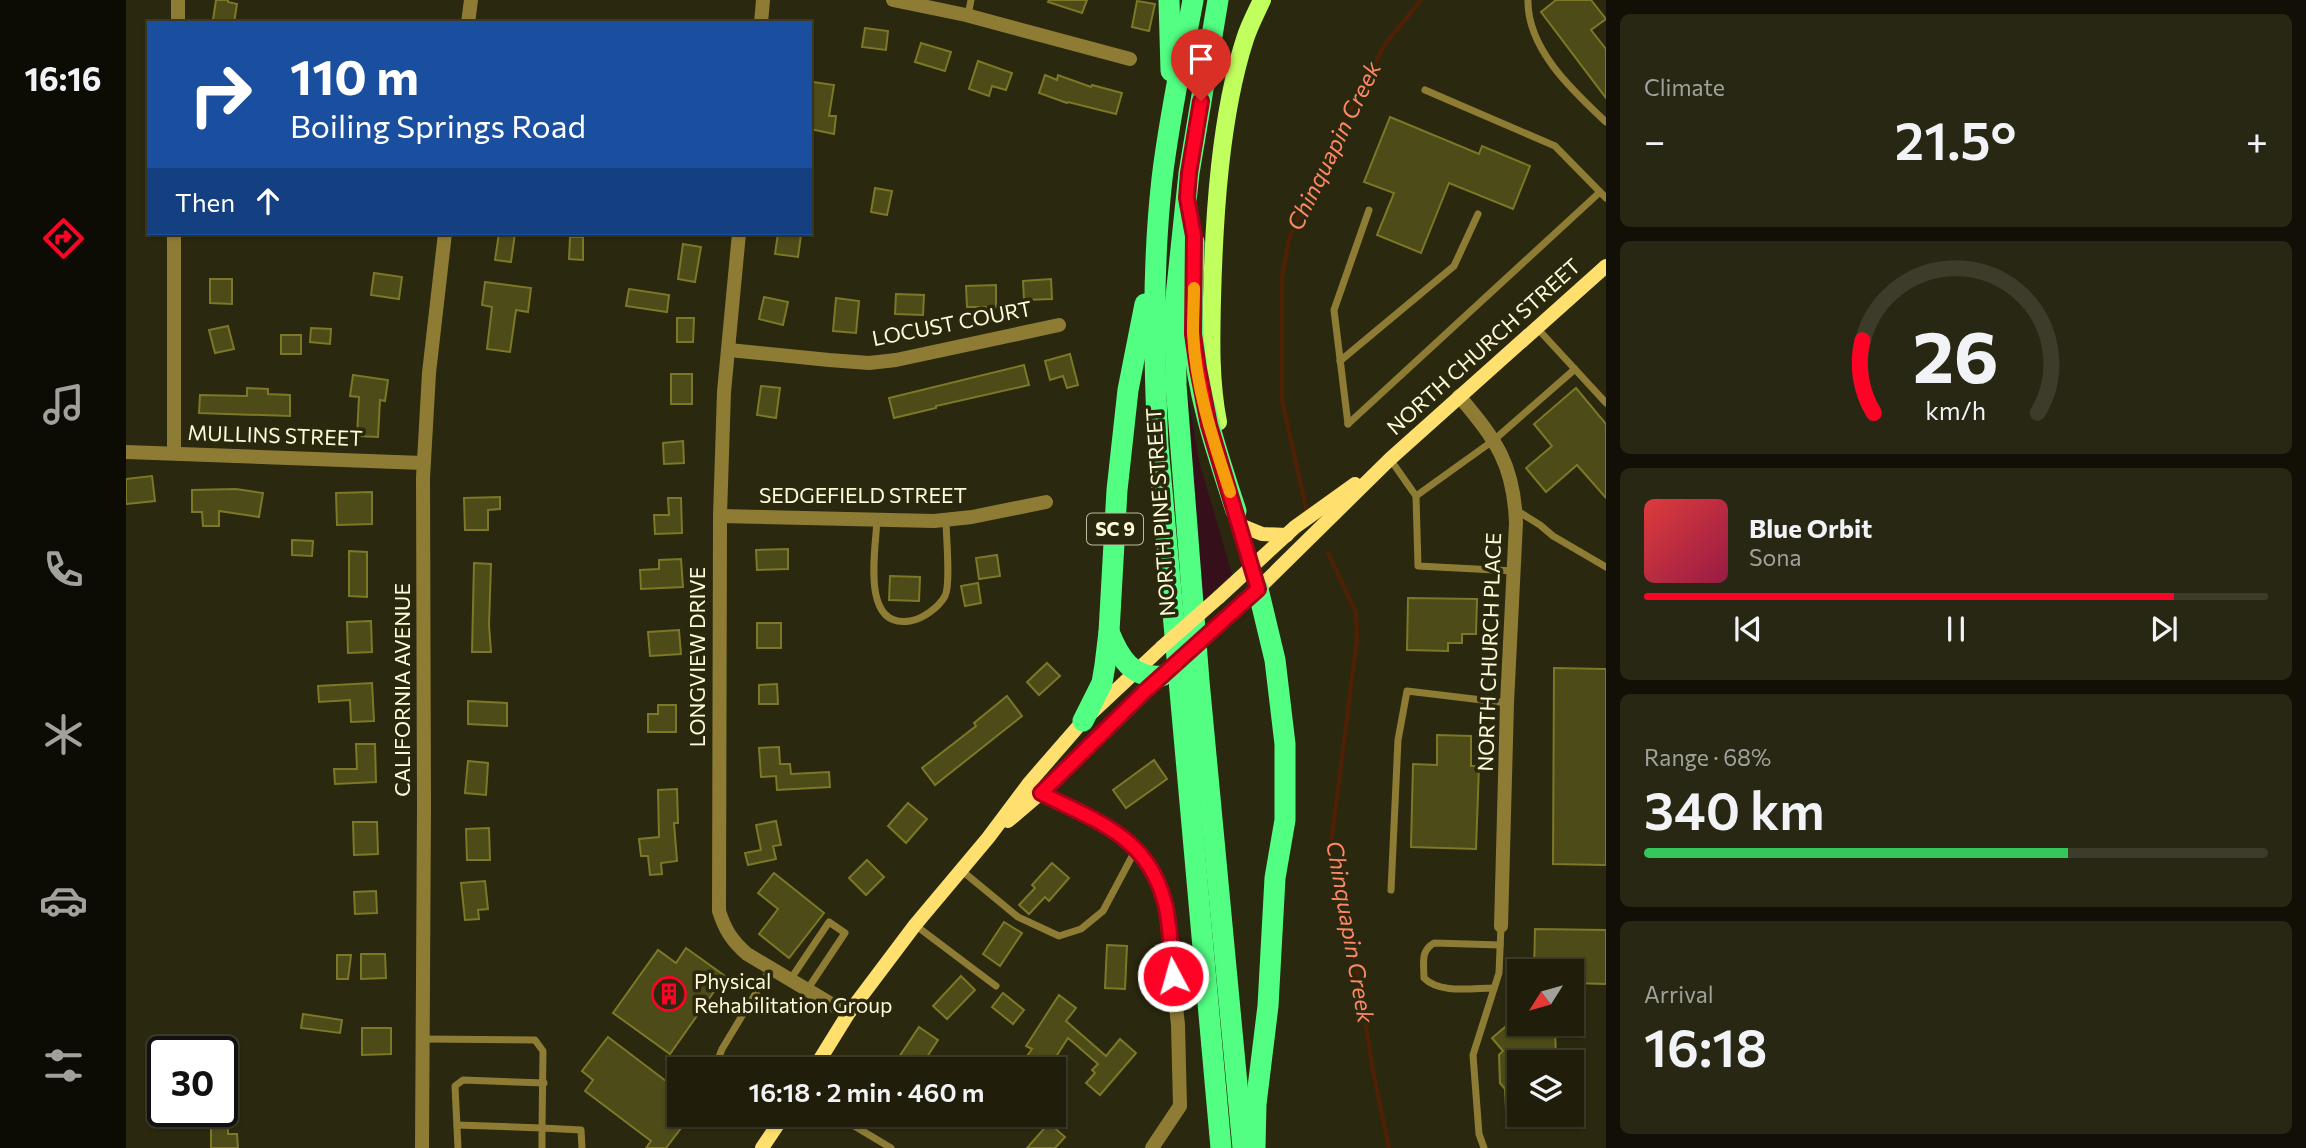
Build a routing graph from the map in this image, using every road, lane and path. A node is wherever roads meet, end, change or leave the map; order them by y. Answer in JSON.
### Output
{"nodes":[{"id":1,"x":178,"y":0,"type":"edge"},
{"id":2,"x":471,"y":0,"type":"edge"},
{"id":3,"x":763,"y":0,"type":"edge"},
{"id":4,"x":893,"y":0,"type":"edge"},
{"id":5,"x":971,"y":0,"type":"edge"},
{"id":6,"x":1169,"y":0,"type":"edge"},
{"id":7,"x":1193,"y":0,"type":"edge"},
{"id":8,"x":1218,"y":0,"type":"edge"},
{"id":9,"x":1262,"y":0,"type":"edge"},
{"id":10,"x":1528,"y":0,"type":"edge"},
{"id":11,"x":968,"y":16,"type":"junction"},
{"id":12,"x":178,"y":21,"type":"edge"},
{"id":13,"x":468,"y":21,"type":"edge"},
{"id":14,"x":761,"y":21,"type":"edge"},
{"id":15,"x":1130,"y":59,"type":"dead end"},
{"id":16,"x":1425,"y":90,"type":"dead end"},
{"id":17,"x":1172,"y":108,"type":"junction"},
{"id":18,"x":1606,"y":122,"type":"edge"},
{"id":19,"x":1603,"y":195,"type":"edge"},
{"id":20,"x":1187,"y":198,"type":"junction"},
{"id":21,"x":1368,"y":211,"type":"dead end"},
{"id":22,"x":1478,"y":214,"type":"dead end"},
{"id":23,"x":174,"y":235,"type":"edge"},
{"id":24,"x":445,"y":235,"type":"edge"},
{"id":25,"x":739,"y":235,"type":"edge"},
{"id":26,"x":1157,"y":247,"type":"junction"},
{"id":27,"x":1606,"y":266,"type":"edge"},
{"id":28,"x":1059,"y":325,"type":"dead end"},
{"id":29,"x":1537,"y":327,"type":"junction"},
{"id":30,"x":729,"y":350,"type":"junction"},
{"id":31,"x":1340,"y":361,"type":"junction"},
{"id":32,"x":1575,"y":369,"type":"junction"},
{"id":33,"x":1459,"y":396,"type":"junction"},
{"id":34,"x":1606,"y":403,"type":"edge"},
{"id":35,"x":1494,"y":440,"type":"junction"},
{"id":36,"x":126,"y":452,"type":"edge"},
{"id":37,"x":174,"y":453,"type":"junction"},
{"id":38,"x":1390,"y":459,"type":"junction"},
{"id":39,"x":423,"y":463,"type":"junction"},
{"id":40,"x":1416,"y":496,"type":"junction"},
{"id":41,"x":1046,"y":502,"type":"dead end"},
{"id":42,"x":1516,"y":510,"type":"junction"},
{"id":43,"x":720,"y":516,"type":"junction"},
{"id":44,"x":1238,"y":518,"type":"junction"},
{"id":45,"x":877,"y":519,"type":"junction"},
{"id":46,"x":946,"y":520,"type":"junction"},
{"id":47,"x":1287,"y":535,"type":"junction"},
{"id":48,"x":1252,"y":567,"type":"junction"},
{"id":49,"x":1606,"y":567,"type":"edge"},
{"id":50,"x":1514,"y":571,"type":"junction"},
{"id":51,"x":1258,"y":589,"type":"junction"},
{"id":52,"x":1109,"y":632,"type":"junction"},
{"id":53,"x":1135,"y":671,"type":"junction"},
{"id":54,"x":1165,"y":674,"type":"junction"},
{"id":55,"x":1507,"y":703,"type":"junction"},
{"id":56,"x":1083,"y":721,"type":"junction"},
{"id":57,"x":1030,"y":782,"type":"junction"},
{"id":58,"x":1041,"y":793,"type":"junction"},
{"id":59,"x":988,"y":838,"type":"junction"},
{"id":60,"x":1136,"y":849,"type":"junction"},
{"id":61,"x":961,"y":870,"type":"junction"},
{"id":62,"x":1391,"y":890,"type":"dead end"},
{"id":63,"x":915,"y":925,"type":"junction"},
{"id":64,"x":1501,"y":926,"type":"joint"},
{"id":65,"x":1500,"y":945,"type":"junction"},
{"id":66,"x":771,"y":968,"type":"junction"},
{"id":67,"x":790,"y":980,"type":"junction"},
{"id":68,"x":996,"y":986,"type":"dead end"},
{"id":69,"x":1494,"y":988,"type":"junction"},
{"id":70,"x":807,"y":990,"type":"junction"},
{"id":71,"x":848,"y":1014,"type":"junction"},
{"id":72,"x":423,"y":1039,"type":"junction"},
{"id":73,"x":719,"y":1057,"type":"edge"},
{"id":74,"x":821,"y":1057,"type":"edge"},
{"id":75,"x":544,"y":1083,"type":"junction"},
{"id":76,"x":457,"y":1125,"type":"junction"},
{"id":77,"x":776,"y":1127,"type":"edge"},
{"id":78,"x":856,"y":1127,"type":"edge"},
{"id":79,"x":542,"y":1128,"type":"junction"},
{"id":80,"x":422,"y":1148,"type":"edge"},
{"id":81,"x":458,"y":1148,"type":"edge"},
{"id":82,"x":542,"y":1148,"type":"edge"},
{"id":83,"x":582,"y":1148,"type":"edge"},
{"id":84,"x":762,"y":1148,"type":"edge"},
{"id":85,"x":891,"y":1148,"type":"edge"},
{"id":86,"x":1152,"y":1148,"type":"edge"},
{"id":87,"x":1221,"y":1148,"type":"edge"},
{"id":88,"x":1243,"y":1148,"type":"edge"},
{"id":89,"x":1255,"y":1148,"type":"edge"},
{"id":90,"x":1484,"y":1148,"type":"edge"}],
"edges":[{"from":1,"to":12,"type":"street"},
{"from":2,"to":13,"type":"street"},
{"from":3,"to":14,"type":"street"},
{"from":4,"to":11,"type":"street"},
{"from":5,"to":11,"type":"lane"},
{"from":6,"to":17,"type":"highway"},
{"from":7,"to":17,"type":"highway","name":"NORTH PINE STREET"},
{"from":8,"to":20,"type":"highway","name":"NORTH PINE STREET"},
{"from":9,"to":44,"type":"main road"},
{"from":10,"to":18,"type":"lane"},
{"from":11,"to":15,"type":"street"},
{"from":16,"to":19,"type":"lane"},
{"from":17,"to":26,"type":"highway","name":"NORTH PINE STREET"},
{"from":19,"to":31,"type":"lane"},
{"from":20,"to":44,"type":"highway"},
{"from":20,"to":88,"type":"highway","name":"NORTH PINE STREET"},
{"from":21,"to":31,"type":"lane"},
{"from":22,"to":31,"type":"lane"},
{"from":23,"to":37,"type":"street"},
{"from":24,"to":39,"type":"street","name":"CALIFORNIA AVENUE"},
{"from":25,"to":30,"type":"street","name":"LONGVIEW DRIVE"},
{"from":26,"to":52,"type":"highway","number":"SC 9"},
{"from":26,"to":87,"type":"highway","name":"NORTH PINE STREET"},
{"from":27,"to":29,"type":"main road","name":"NORTH CHURCH STREET"},
{"from":28,"to":30,"type":"street","name":"LOCUST COURT"},
{"from":29,"to":32,"type":"lane"},
{"from":29,"to":33,"type":"main road","name":"NORTH CHURCH STREET"},
{"from":30,"to":43,"type":"street","name":"LONGVIEW DRIVE"},
{"from":32,"to":34,"type":"lane"},
{"from":32,"to":35,"type":"lane"},
{"from":33,"to":35,"type":"street","name":"NORTH CHURCH PLACE"},
{"from":33,"to":38,"type":"main road","name":"NORTH CHURCH STREET"},
{"from":35,"to":40,"type":"lane"},
{"from":35,"to":42,"type":"street","name":"NORTH CHURCH PLACE"},
{"from":36,"to":37,"type":"street","name":"MULLINS STREET"},
{"from":37,"to":39,"type":"street","name":"MULLINS STREET"},
{"from":38,"to":40,"type":"lane"},
{"from":38,"to":47,"type":"main road","name":"NORTH CHURCH STREET"},
{"from":38,"to":51,"type":"main road","name":"NORTH CHURCH STREET"},
{"from":39,"to":72,"type":"street","name":"CALIFORNIA AVENUE"},
{"from":40,"to":50,"type":"lane"},
{"from":41,"to":46,"type":"street","name":"SEDGEFIELD STREET"},
{"from":42,"to":49,"type":"lane"},
{"from":42,"to":50,"type":"street","name":"NORTH CHURCH PLACE"},
{"from":43,"to":45,"type":"street","name":"SEDGEFIELD STREET"},
{"from":43,"to":66,"type":"street","name":"LONGVIEW DRIVE"},
{"from":44,"to":47,"type":"main road"},
{"from":44,"to":48,"type":"main road"},
{"from":45,"to":46,"type":"street","name":"SEDGEFIELD STREET"},
{"from":45,"to":46,"type":"lane"},
{"from":47,"to":48,"type":"main road","name":"NORTH CHURCH STREET"},
{"from":48,"to":51,"type":"main road"},
{"from":48,"to":53,"type":"main road","name":"NORTH CHURCH STREET","bridge":true},
{"from":50,"to":55,"type":"street","name":"NORTH CHURCH PLACE"},
{"from":51,"to":54,"type":"main road","name":"NORTH CHURCH STREET","number":"SC 9","bridge":true},
{"from":51,"to":89,"type":"highway"},
{"from":52,"to":53,"type":"highway"},
{"from":52,"to":56,"type":"highway","number":"SC 9"},
{"from":53,"to":54,"type":"highway"},
{"from":53,"to":56,"type":"main road","name":"NORTH CHURCH STREET"},
{"from":54,"to":58,"type":"main road","number":"SC 9"},
{"from":55,"to":62,"type":"lane"},
{"from":55,"to":64,"type":"street","name":"NORTH CHURCH PLACE"},
{"from":56,"to":57,"type":"main road","number":"SC 9"},
{"from":57,"to":58,"type":"street"},
{"from":57,"to":59,"type":"main road","number":"SC 9"},
{"from":58,"to":59,"type":"main road","number":"SC 9"},
{"from":58,"to":60,"type":"street"},
{"from":59,"to":61,"type":"main road","number":"SC 9"},
{"from":60,"to":61,"type":"lane"},
{"from":60,"to":86,"type":"street"},
{"from":61,"to":63,"type":"main road","number":"SC 9"},
{"from":63,"to":68,"type":"lane"},
{"from":63,"to":71,"type":"main road","number":"SC 9"},
{"from":64,"to":65,"type":"lane"},
{"from":65,"to":69,"type":"lane"},
{"from":65,"to":69,"type":"lane"},
{"from":66,"to":67,"type":"street","name":"LONGVIEW DRIVE"},
{"from":66,"to":73,"type":"lane"},
{"from":67,"to":70,"type":"street","name":"LONGVIEW DRIVE"},
{"from":67,"to":70,"type":"lane"},
{"from":69,"to":90,"type":"lane"},
{"from":70,"to":71,"type":"street","name":"LONGVIEW DRIVE"},
{"from":71,"to":74,"type":"main road","number":"SC 9"},
{"from":72,"to":75,"type":"lane"},
{"from":72,"to":80,"type":"street","name":"CALIFORNIA AVENUE"},
{"from":75,"to":76,"type":"lane"},
{"from":75,"to":79,"type":"lane"},
{"from":76,"to":79,"type":"lane"},
{"from":76,"to":81,"type":"lane"},
{"from":77,"to":84,"type":"main road"},
{"from":78,"to":85,"type":"lane"},
{"from":79,"to":82,"type":"lane"},
{"from":79,"to":83,"type":"lane"}]}
